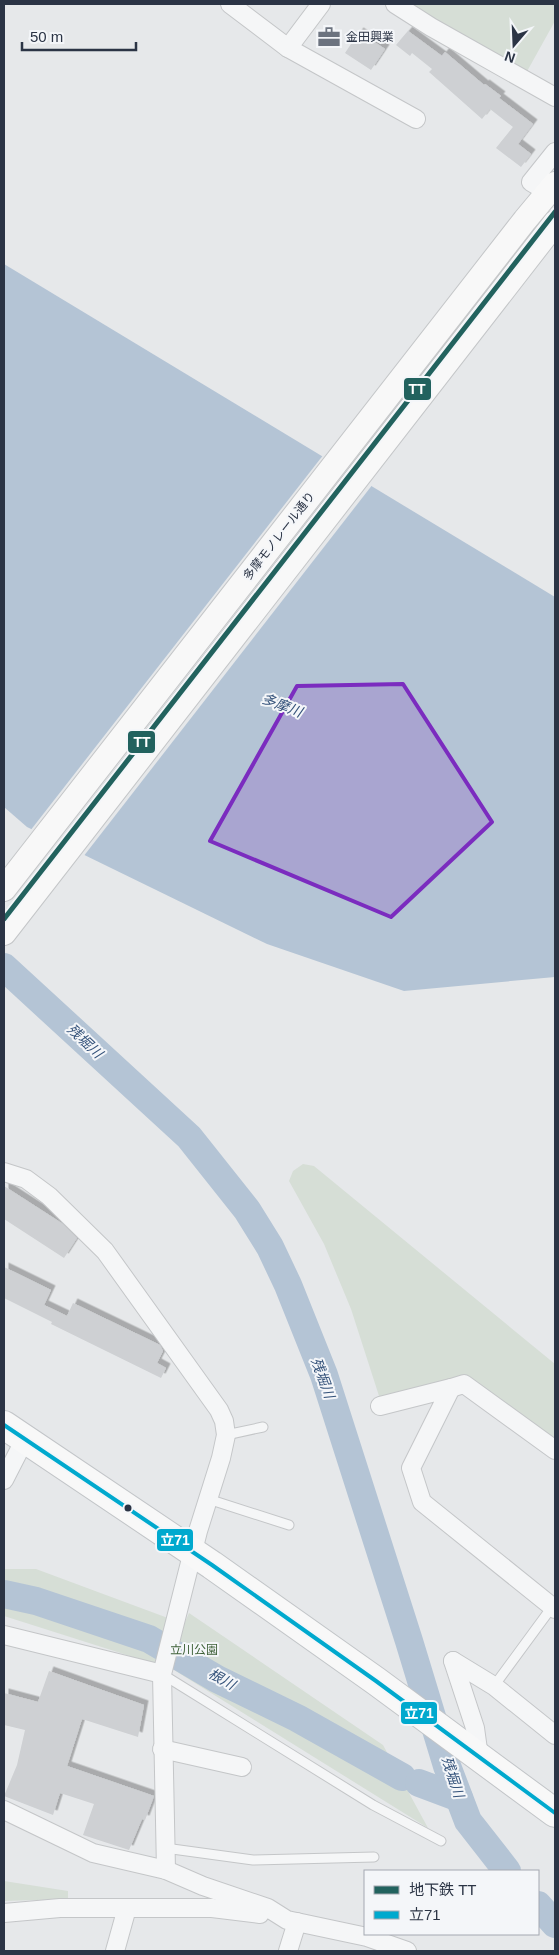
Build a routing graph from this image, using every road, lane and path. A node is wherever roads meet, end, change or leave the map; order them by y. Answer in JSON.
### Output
{"nodes":[{"id":1,"x":230,"y":4,"type":"edge"},
{"id":2,"x":321,"y":4,"type":"edge"},
{"id":3,"x":395,"y":4,"type":"edge"},
{"id":4,"x":288,"y":48,"type":"junction"},
{"id":5,"x":555,"y":97,"type":"edge"},
{"id":6,"x":416,"y":119,"type":"dead end"},
{"id":7,"x":555,"y":152,"type":"edge"},
{"id":8,"x":546,"y":185,"type":"edge"},
{"id":9,"x":551,"y":229,"type":"edge"},
{"id":10,"x":4,"y":889,"type":"edge"},
{"id":11,"x":4,"y":933,"type":"edge"},
{"id":12,"x":4,"y":1172,"type":"edge"},
{"id":13,"x":451,"y":1388,"type":"junction"},
{"id":14,"x":380,"y":1406,"type":"dead end"},
{"id":15,"x":263,"y":1427,"type":"dead end"},
{"id":16,"x":14,"y":1432,"type":"edge"},
{"id":17,"x":226,"y":1435,"type":"junction"},
{"id":18,"x":555,"y":1450,"type":"edge"},
{"id":19,"x":4,"y":1480,"type":"edge"},
{"id":20,"x":208,"y":1499,"type":"junction"},
{"id":21,"x":289,"y":1525,"type":"dead end"},
{"id":22,"x":194,"y":1552,"type":"junction"},
{"id":23,"x":554,"y":1608,"type":"edge"},
{"id":24,"x":4,"y":1635,"type":"edge"},
{"id":25,"x":162,"y":1674,"type":"junction"},
{"id":26,"x":494,"y":1686,"type":"junction"},
{"id":27,"x":555,"y":1734,"type":"edge"},
{"id":28,"x":162,"y":1749,"type":"junction"},
{"id":29,"x":479,"y":1757,"type":"junction"},
{"id":30,"x":242,"y":1767,"type":"dead end"},
{"id":31,"x":4,"y":1810,"type":"edge"},
{"id":32,"x":555,"y":1813,"type":"edge"},
{"id":33,"x":441,"y":1841,"type":"dead end"},
{"id":34,"x":165,"y":1848,"type":"junction"},
{"id":35,"x":374,"y":1856,"type":"dead end"},
{"id":36,"x":166,"y":1870,"type":"junction"},
{"id":37,"x":126,"y":1908,"type":"junction"},
{"id":38,"x":4,"y":1913,"type":"edge"},
{"id":39,"x":292,"y":1921,"type":"junction"},
{"id":40,"x":115,"y":1951,"type":"edge"},
{"id":41,"x":288,"y":1951,"type":"edge"},
{"id":42,"x":407,"y":1951,"type":"edge"}],
"edges":[{"from":1,"to":4,"type":"street"},
{"from":2,"to":4,"type":"street"},
{"from":3,"to":5,"type":"street"},
{"from":4,"to":6,"type":"street"},
{"from":7,"to":8,"type":"street"},
{"from":8,"to":10,"type":"main road","name":"多摩モノレール通り"},
{"from":9,"to":11,"type":"main road","name":"多摩モノレール通り"},
{"from":12,"to":17,"type":"street"},
{"from":13,"to":14,"type":"street"},
{"from":13,"to":18,"type":"street"},
{"from":13,"to":23,"type":"street"},
{"from":15,"to":17,"type":"lane"},
{"from":16,"to":19,"type":"street"},
{"from":16,"to":22,"type":"main road"},
{"from":17,"to":20,"type":"street"},
{"from":20,"to":21,"type":"lane"},
{"from":20,"to":22,"type":"street"},
{"from":22,"to":25,"type":"street"},
{"from":22,"to":29,"type":"main road"},
{"from":23,"to":26,"type":"lane"},
{"from":24,"to":25,"type":"street"},
{"from":25,"to":28,"type":"street"},
{"from":25,"to":33,"type":"lane"},
{"from":26,"to":27,"type":"street"},
{"from":26,"to":29,"type":"street"},
{"from":28,"to":30,"type":"street"},
{"from":28,"to":34,"type":"street"},
{"from":29,"to":32,"type":"main road"},
{"from":31,"to":36,"type":"street"},
{"from":34,"to":35,"type":"lane"},
{"from":34,"to":36,"type":"street"},
{"from":36,"to":39,"type":"street"},
{"from":37,"to":38,"type":"street"},
{"from":37,"to":39,"type":"street"},
{"from":37,"to":40,"type":"street"},
{"from":39,"to":41,"type":"street"},
{"from":39,"to":42,"type":"street"}]}
